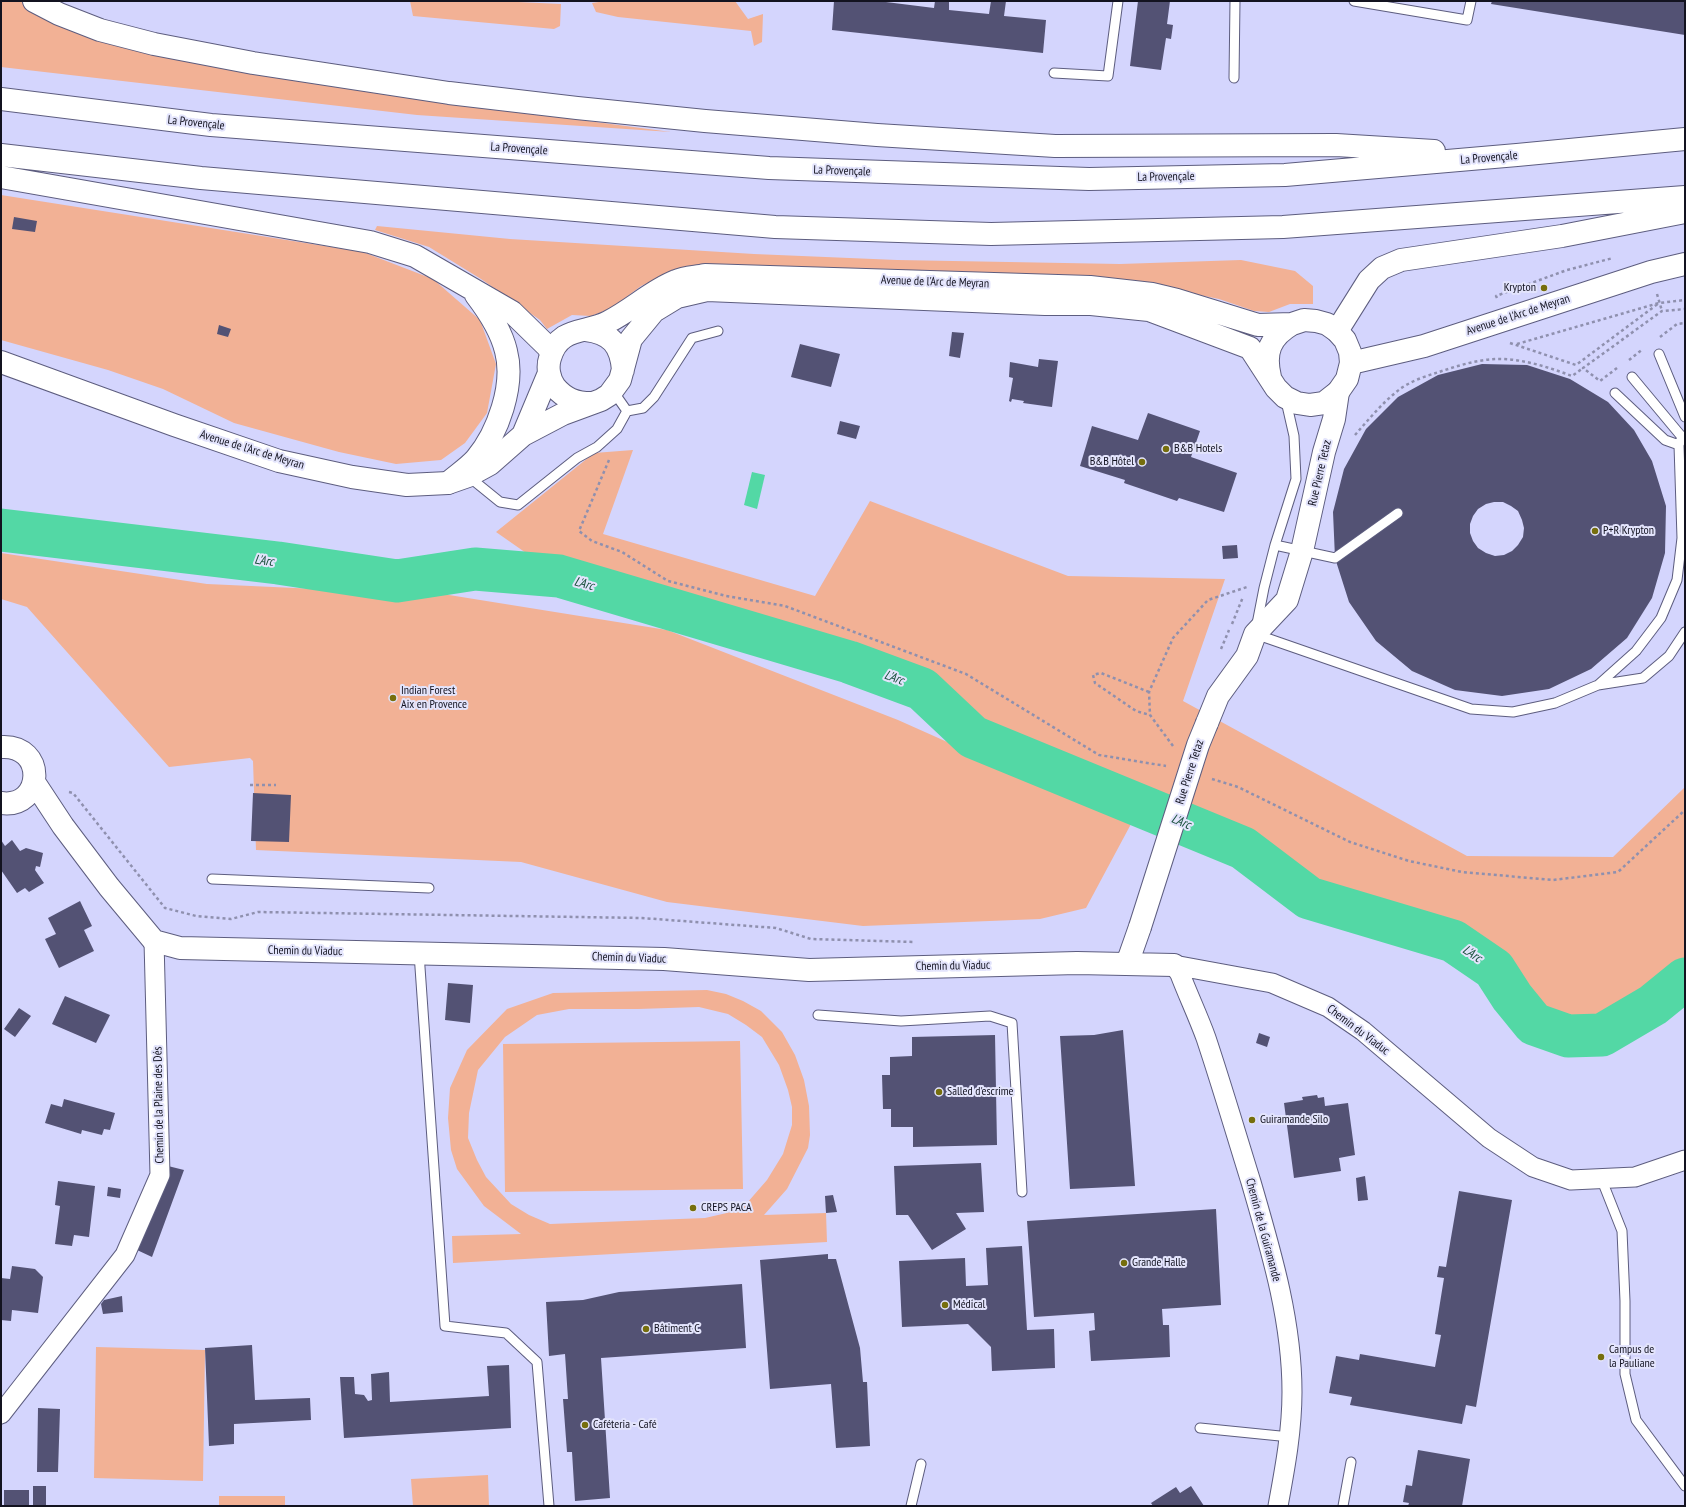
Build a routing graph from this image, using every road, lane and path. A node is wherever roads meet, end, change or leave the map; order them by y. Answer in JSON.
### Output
{"nodes":[{"id":1,"x":34,"y":1,"type":"edge"},
{"id":2,"x":1118,"y":1,"type":"edge"},
{"id":3,"x":1235,"y":1,"type":"edge"},
{"id":4,"x":1354,"y":1,"type":"edge"},
{"id":5,"x":1471,"y":1,"type":"edge"},
{"id":6,"x":1054,"y":73,"type":"dead end"},
{"id":7,"x":1234,"y":78,"type":"dead end"},
{"id":8,"x":1,"y":99,"type":"edge"},
{"id":9,"x":1685,"y":139,"type":"edge"},
{"id":10,"x":1,"y":155,"type":"edge"},
{"id":11,"x":1517,"y":155,"type":"junction"},
{"id":12,"x":1,"y":177,"type":"edge"},
{"id":13,"x":1685,"y":197,"type":"edge"},
{"id":14,"x":1685,"y":212,"type":"edge"},
{"id":15,"x":1685,"y":264,"type":"edge"},
{"id":16,"x":469,"y":286,"type":"junction"},
{"id":17,"x":1685,"y":300,"type":"edge"},
{"id":18,"x":1659,"y":303,"type":"junction"},
{"id":19,"x":1685,"y":309,"type":"edge"},
{"id":20,"x":1685,"y":323,"type":"edge"},
{"id":21,"x":1292,"y":324,"type":"junction"},
{"id":22,"x":586,"y":330,"type":"junction"},
{"id":23,"x":718,"y":331,"type":"dead end"},
{"id":24,"x":1337,"y":331,"type":"junction"},
{"id":25,"x":1660,"y":337,"type":"dead end"},
{"id":26,"x":1648,"y":346,"type":"dead end"},
{"id":27,"x":552,"y":351,"type":"junction"},
{"id":28,"x":1658,"y":354,"type":"dead end"},
{"id":29,"x":1351,"y":363,"type":"junction"},
{"id":30,"x":4,"y":365,"type":"edge"},
{"id":31,"x":1583,"y":368,"type":"junction"},
{"id":32,"x":623,"y":370,"type":"junction"},
{"id":33,"x":549,"y":373,"type":"junction"},
{"id":34,"x":1270,"y":377,"type":"junction"},
{"id":35,"x":1632,"y":377,"type":"dead end"},
{"id":36,"x":613,"y":391,"type":"junction"},
{"id":37,"x":1338,"y":392,"type":"junction"},
{"id":38,"x":1614,"y":392,"type":"dead end"},
{"id":39,"x":1285,"y":396,"type":"junction"},
{"id":40,"x":592,"y":403,"type":"junction"},
{"id":41,"x":627,"y":411,"type":"junction"},
{"id":42,"x":1685,"y":417,"type":"edge"},
{"id":43,"x":523,"y":435,"type":"junction"},
{"id":44,"x":1682,"y":439,"type":"edge"},
{"id":45,"x":1350,"y":440,"type":"dead end"},
{"id":46,"x":610,"y":458,"type":"dead end"},
{"id":47,"x":458,"y":479,"type":"junction"},
{"id":48,"x":1398,"y":514,"type":"dead end"},
{"id":49,"x":1275,"y":545,"type":"junction"},
{"id":50,"x":1302,"y":551,"type":"junction"},
{"id":51,"x":1248,"y":587,"type":"dead end"},
{"id":52,"x":1685,"y":632,"type":"edge"},
{"id":53,"x":1255,"y":634,"type":"junction"},
{"id":54,"x":1598,"y":685,"type":"junction"},
{"id":55,"x":1149,"y":692,"type":"junction"},
{"id":56,"x":1150,"y":715,"type":"junction"},
{"id":57,"x":1,"y":746,"type":"edge"},
{"id":58,"x":1172,"y":754,"type":"dead end"},
{"id":59,"x":1170,"y":768,"type":"dead end"},
{"id":60,"x":1208,"y":778,"type":"dead end"},
{"id":61,"x":34,"y":782,"type":"junction"},
{"id":62,"x":250,"y":785,"type":"dead end"},
{"id":63,"x":276,"y":786,"type":"dead end"},
{"id":64,"x":10,"y":802,"type":"edge"},
{"id":65,"x":1685,"y":810,"type":"edge"},
{"id":66,"x":63,"y":826,"type":"junction"},
{"id":67,"x":212,"y":879,"type":"dead end"},
{"id":68,"x":428,"y":888,"type":"dead end"},
{"id":69,"x":154,"y":941,"type":"junction"},
{"id":70,"x":920,"y":942,"type":"dead end"},
{"id":71,"x":419,"y":953,"type":"junction"},
{"id":72,"x":1127,"y":964,"type":"junction"},
{"id":73,"x":1174,"y":964,"type":"junction"},
{"id":74,"x":818,"y":1015,"type":"dead end"},
{"id":75,"x":1685,"y":1160,"type":"edge"},
{"id":76,"x":1600,"y":1178,"type":"junction"},
{"id":77,"x":1022,"y":1192,"type":"dead end"},
{"id":78,"x":1,"y":1414,"type":"edge"},
{"id":79,"x":1200,"y":1428,"type":"dead end"},
{"id":80,"x":1290,"y":1437,"type":"junction"},
{"id":81,"x":1351,"y":1462,"type":"dead end"},
{"id":82,"x":921,"y":1464,"type":"dead end"},
{"id":83,"x":1685,"y":1486,"type":"edge"},
{"id":84,"x":548,"y":1506,"type":"edge"},
{"id":85,"x":911,"y":1506,"type":"edge"},
{"id":86,"x":1278,"y":1506,"type":"edge"},
{"id":87,"x":1343,"y":1506,"type":"edge"}],
"edges":[{"from":1,"to":11,"type":"main road"},
{"from":2,"to":6,"type":"lane"},
{"from":3,"to":7,"type":"lane"},
{"from":4,"to":5,"type":"lane"},
{"from":8,"to":11,"type":"main road","name":"La Provençale"},
{"from":9,"to":11,"type":"main road","name":"La Provençale"},
{"from":10,"to":13,"type":"main road"},
{"from":12,"to":16,"type":"main road"},
{"from":14,"to":24,"type":"main road"},
{"from":15,"to":29,"type":"main road","name":"Avenue de l'Arc de Meyran"},
{"from":16,"to":27,"type":"main road"},
{"from":16,"to":47,"type":"main road"},
{"from":17,"to":18,"type":"path"},
{"from":18,"to":18,"type":"path"},
{"from":19,"to":31,"type":"path"},
{"from":20,"to":25,"type":"path"},
{"from":21,"to":22,"type":"main road","name":"Avenue de l'Arc de Meyran"},
{"from":21,"to":24,"type":"main road","name":"Avenue de l'Arc de Meyran"},
{"from":21,"to":34,"type":"main road","name":"Avenue de l'Arc de Meyran"},
{"from":22,"to":27,"type":"main road","name":"Avenue de l'Arc de Meyran"},
{"from":22,"to":32,"type":"main road","name":"Avenue de l'Arc de Meyran"},
{"from":23,"to":41,"type":"lane"},
{"from":24,"to":29,"type":"main road","name":"Avenue de l'Arc de Meyran"},
{"from":26,"to":31,"type":"path"},
{"from":27,"to":33,"type":"main road","name":"Avenue de l'Arc de Meyran"},
{"from":28,"to":42,"type":"lane"},
{"from":29,"to":37,"type":"main road","name":"Avenue de l'Arc de Meyran"},
{"from":30,"to":47,"type":"main road","name":"Avenue de l'Arc de Meyran"},
{"from":31,"to":45,"type":"path"},
{"from":32,"to":34,"type":"main road","name":"Avenue de l'Arc de Meyran"},
{"from":32,"to":36,"type":"main road","name":"Avenue de l'Arc de Meyran"},
{"from":33,"to":40,"type":"main road"},
{"from":33,"to":43,"type":"main road","name":"Avenue de l'Arc de Meyran"},
{"from":34,"to":39,"type":"main road","name":"Avenue de l'Arc de Meyran"},
{"from":35,"to":44,"type":"lane"},
{"from":36,"to":40,"type":"main road","name":"Avenue de l'Arc de Meyran"},
{"from":36,"to":41,"type":"lane"},
{"from":37,"to":39,"type":"main road","name":"Avenue de l'Arc de Meyran"},
{"from":37,"to":50,"type":"main road","name":"Rue Pierre Tetaz"},
{"from":38,"to":44,"type":"lane"},
{"from":39,"to":49,"type":"lane","name":"Rue Pierre Tetaz"},
{"from":40,"to":43,"type":"main road","name":"Avenue de l'Arc de Meyran"},
{"from":41,"to":47,"type":"lane"},
{"from":43,"to":47,"type":"main road","name":"Avenue de l'Arc de Meyran"},
{"from":44,"to":54,"type":"lane"},
{"from":46,"to":59,"type":"path"},
{"from":48,"to":50,"type":"lane"},
{"from":49,"to":50,"type":"lane"},
{"from":49,"to":53,"type":"lane","name":"Rue Pierre Tetaz"},
{"from":50,"to":53,"type":"main road","name":"Rue Pierre Tetaz"},
{"from":51,"to":55,"type":"path"},
{"from":52,"to":54,"type":"lane"},
{"from":53,"to":54,"type":"lane"},
{"from":53,"to":72,"type":"main road","name":"Rue Pierre Tetaz","bridge":true},
{"from":55,"to":56,"type":"path"},
{"from":55,"to":56,"type":"path"},
{"from":56,"to":58,"type":"path"},
{"from":57,"to":61,"type":"main road"},
{"from":60,"to":65,"type":"path"},
{"from":61,"to":64,"type":"main road"},
{"from":61,"to":66,"type":"main road"},
{"from":61,"to":70,"type":"path"},
{"from":62,"to":63,"type":"path"},
{"from":64,"to":66,"type":"main road"},
{"from":66,"to":69,"type":"main road"},
{"from":67,"to":68,"type":"lane"},
{"from":69,"to":71,"type":"main road","name":"Chemin du Viaduc"},
{"from":69,"to":78,"type":"street","name":"Chemin de la Plaine des Dés"},
{"from":71,"to":72,"type":"main road","name":"Chemin du Viaduc"},
{"from":71,"to":84,"type":"lane"},
{"from":72,"to":73,"type":"main road","name":"Chemin du Viaduc"},
{"from":73,"to":76,"type":"street","name":"Chemin du Viaduc"},
{"from":73,"to":80,"type":"street","name":"Chemin de la Guiramande"},
{"from":74,"to":77,"type":"lane"},
{"from":75,"to":76,"type":"street","name":"Chemin du Viaduc"},
{"from":76,"to":83,"type":"lane"},
{"from":79,"to":80,"type":"lane"},
{"from":80,"to":86,"type":"street","name":"Chemin de la Guiramande"},
{"from":81,"to":87,"type":"lane"},
{"from":82,"to":85,"type":"lane"}]}
